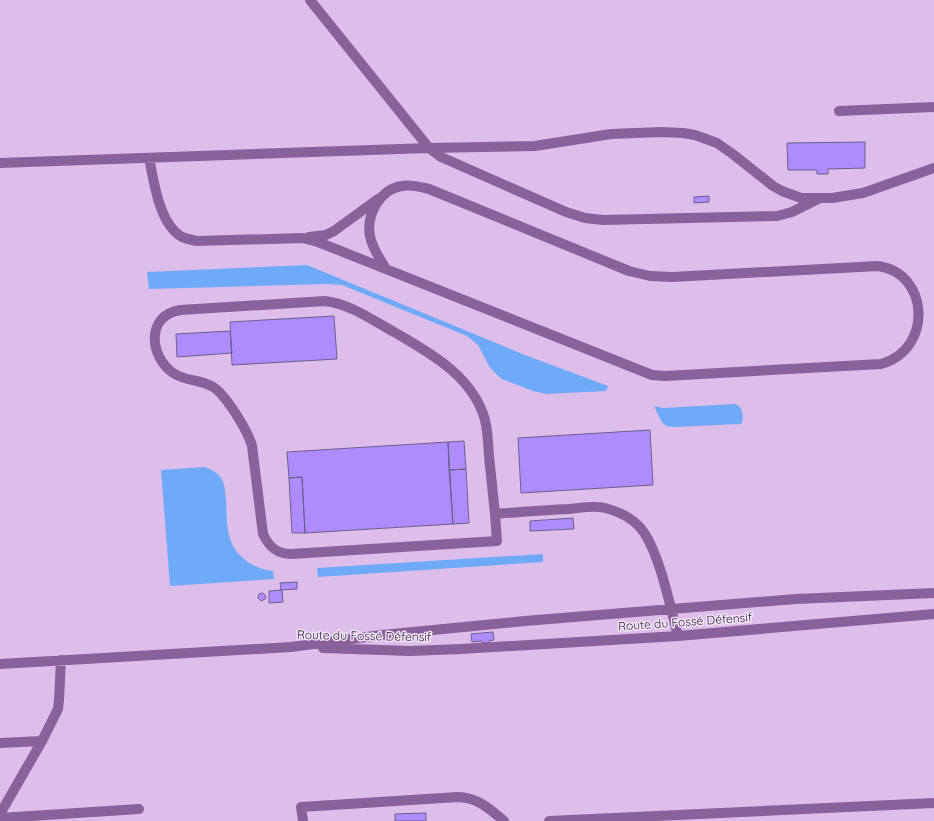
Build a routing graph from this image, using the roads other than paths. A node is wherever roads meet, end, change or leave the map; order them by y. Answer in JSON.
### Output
{"nodes":[{"id":1,"x":310,"y":0,"type":"edge"},
{"id":2,"x":934,"y":107,"type":"edge"},
{"id":3,"x":839,"y":111,"type":"dead end"},
{"id":4,"x":429,"y":148,"type":"junction"},
{"id":5,"x":149,"y":158,"type":"junction"},
{"id":6,"x":0,"y":163,"type":"edge"},
{"id":7,"x":934,"y":168,"type":"edge"},
{"id":8,"x":384,"y":194,"type":"junction"},
{"id":9,"x":820,"y":198,"type":"junction"},
{"id":10,"x":303,"y":238,"type":"junction"},
{"id":11,"x":386,"y":269,"type":"junction"},
{"id":12,"x":495,"y":514,"type":"junction"},
{"id":13,"x":934,"y":593,"type":"edge"},
{"id":14,"x":670,"y":609,"type":"junction"},
{"id":15,"x":934,"y":614,"type":"edge"},
{"id":16,"x":678,"y":636,"type":"junction"},
{"id":17,"x":291,"y":647,"type":"junction"},
{"id":18,"x":61,"y":660,"type":"junction"},
{"id":19,"x":0,"y":664,"type":"edge"},
{"id":20,"x":42,"y":741,"type":"junction"},
{"id":21,"x":0,"y":743,"type":"edge"},
{"id":22,"x":934,"y":803,"type":"edge"},
{"id":23,"x":139,"y":809,"type":"dead end"},
{"id":24,"x":0,"y":814,"type":"edge"},
{"id":25,"x":713,"y":817,"type":"edge"},
{"id":26,"x":0,"y":818,"type":"edge"},
{"id":27,"x":303,"y":821,"type":"edge"},
{"id":28,"x":504,"y":821,"type":"edge"},
{"id":29,"x":549,"y":821,"type":"edge"}],
"edges":[{"from":1,"to":4,"type":"street"},
{"from":2,"to":3,"type":"street"},
{"from":4,"to":5,"type":"street"},
{"from":4,"to":9,"type":"street"},
{"from":4,"to":9,"type":"street"},
{"from":5,"to":6,"type":"street"},
{"from":5,"to":10,"type":"street"},
{"from":7,"to":9,"type":"street"},
{"from":8,"to":10,"type":"street"},
{"from":8,"to":11,"type":"street"},
{"from":8,"to":11,"type":"street"},
{"from":10,"to":11,"type":"street"},
{"from":12,"to":12,"type":"street"},
{"from":12,"to":14,"type":"street"},
{"from":13,"to":14,"type":"street","name":"Route du Fossé Défensif"},
{"from":14,"to":16,"type":"street"},
{"from":14,"to":17,"type":"street","name":"Route du Fossé Défensif"},
{"from":15,"to":16,"type":"street","name":"Route du Fossé Défensif"},
{"from":16,"to":17,"type":"street","name":"Route du Fossé Défensif"},
{"from":17,"to":18,"type":"street"},
{"from":18,"to":19,"type":"street"},
{"from":18,"to":20,"type":"street"},
{"from":20,"to":21,"type":"street"},
{"from":20,"to":24,"type":"street"},
{"from":22,"to":25,"type":"street"},
{"from":23,"to":26,"type":"street"},
{"from":25,"to":29,"type":"street"},
{"from":27,"to":28,"type":"street"}]}
